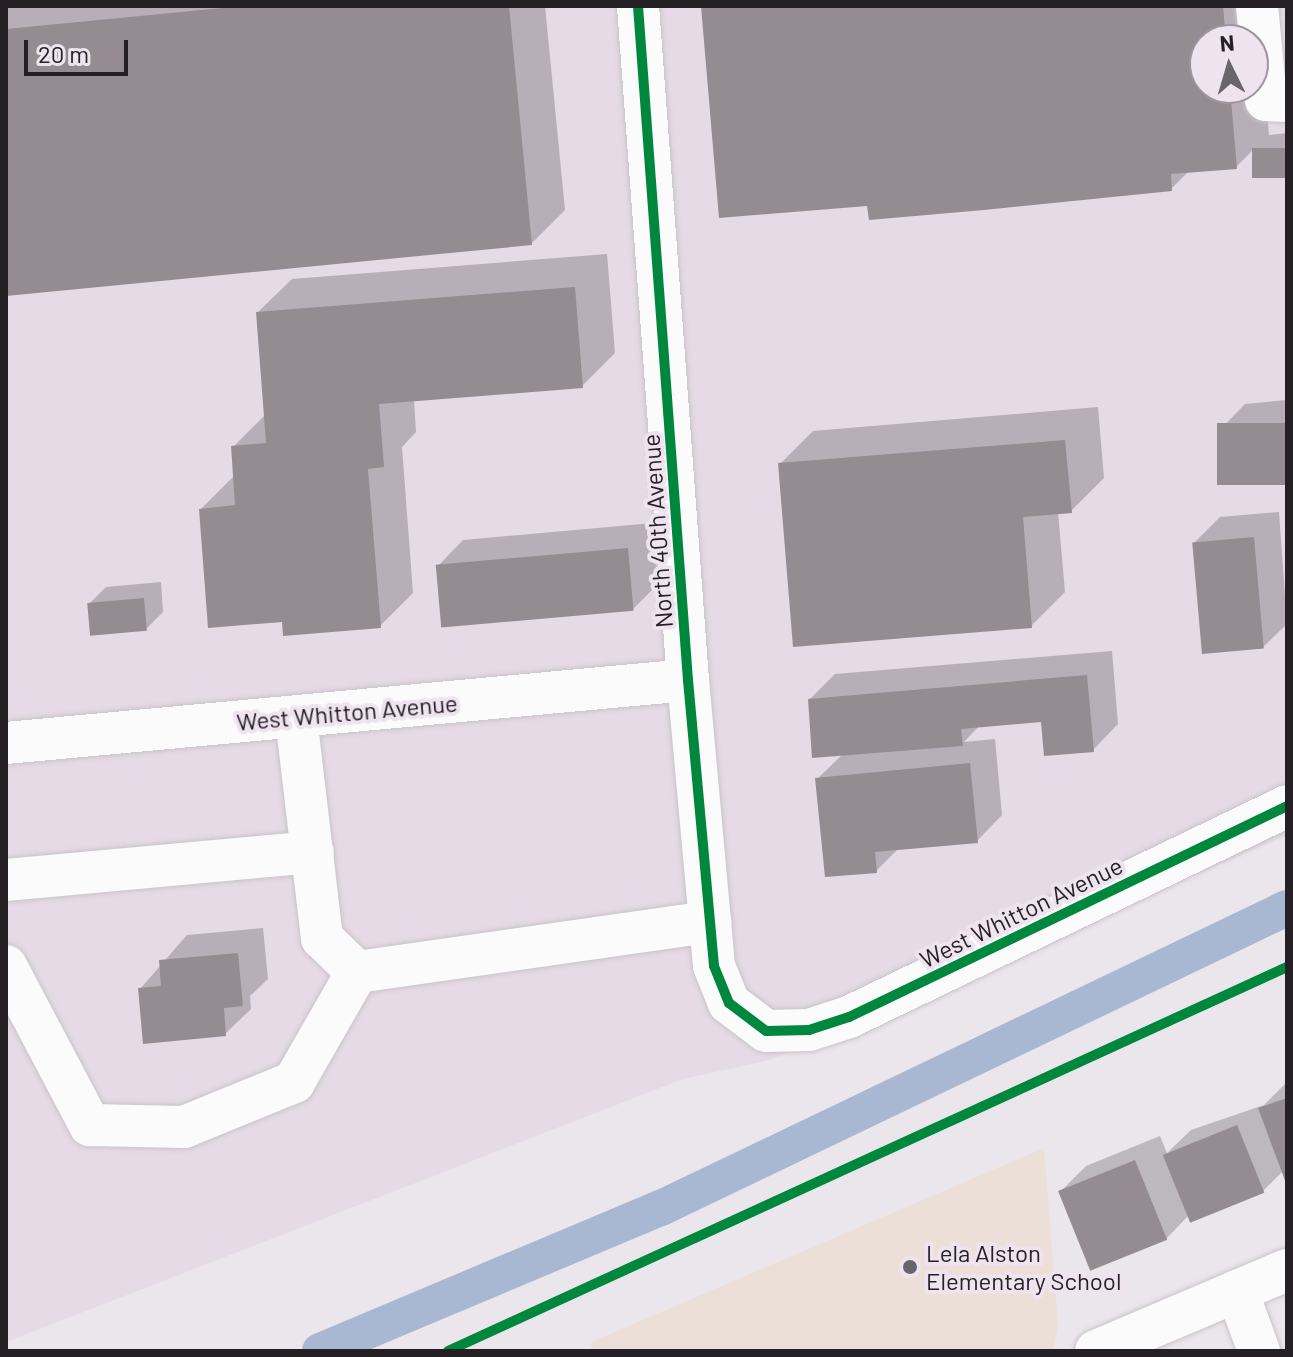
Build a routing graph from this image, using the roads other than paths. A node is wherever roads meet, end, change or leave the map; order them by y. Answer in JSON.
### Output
{"nodes":[{"id":1,"x":638,"y":6,"type":"edge"},
{"id":2,"x":1257,"y":6,"type":"edge"},
{"id":3,"x":1287,"y":101,"type":"edge"},
{"id":4,"x":688,"y":680,"type":"junction"},
{"id":5,"x":296,"y":717,"type":"junction"},
{"id":6,"x":6,"y":743,"type":"edge"},
{"id":7,"x":1287,"y":806,"type":"edge"},
{"id":8,"x":313,"y":852,"type":"junction"},
{"id":9,"x":6,"y":880,"type":"edge"},
{"id":10,"x":710,"y":922,"type":"junction"},
{"id":11,"x":6,"y":966,"type":"edge"},
{"id":12,"x":357,"y":972,"type":"junction"},
{"id":13,"x":766,"y":1031,"type":"joint"},
{"id":14,"x":1287,"y":1270,"type":"edge"},
{"id":15,"x":1237,"y":1291,"type":"junction"},
{"id":16,"x":1096,"y":1351,"type":"edge"},
{"id":17,"x":1259,"y":1351,"type":"edge"}],
"edges":[{"from":1,"to":4,"type":"street","name":"North 40th Avenue"},
{"from":2,"to":3,"type":"street"},
{"from":4,"to":5,"type":"street","name":"West Whitton Avenue"},
{"from":4,"to":10,"type":"street","name":"North 40th Avenue"},
{"from":5,"to":6,"type":"street","name":"West Whitton Avenue"},
{"from":5,"to":8,"type":"street"},
{"from":7,"to":13,"type":"street","name":"West Whitton Avenue"},
{"from":8,"to":9,"type":"street"},
{"from":8,"to":12,"type":"street"},
{"from":10,"to":12,"type":"street"},
{"from":10,"to":13,"type":"street","name":"North 40th Avenue"},
{"from":11,"to":12,"type":"street"},
{"from":14,"to":15,"type":"street"},
{"from":15,"to":16,"type":"street"},
{"from":15,"to":17,"type":"street"}]}
